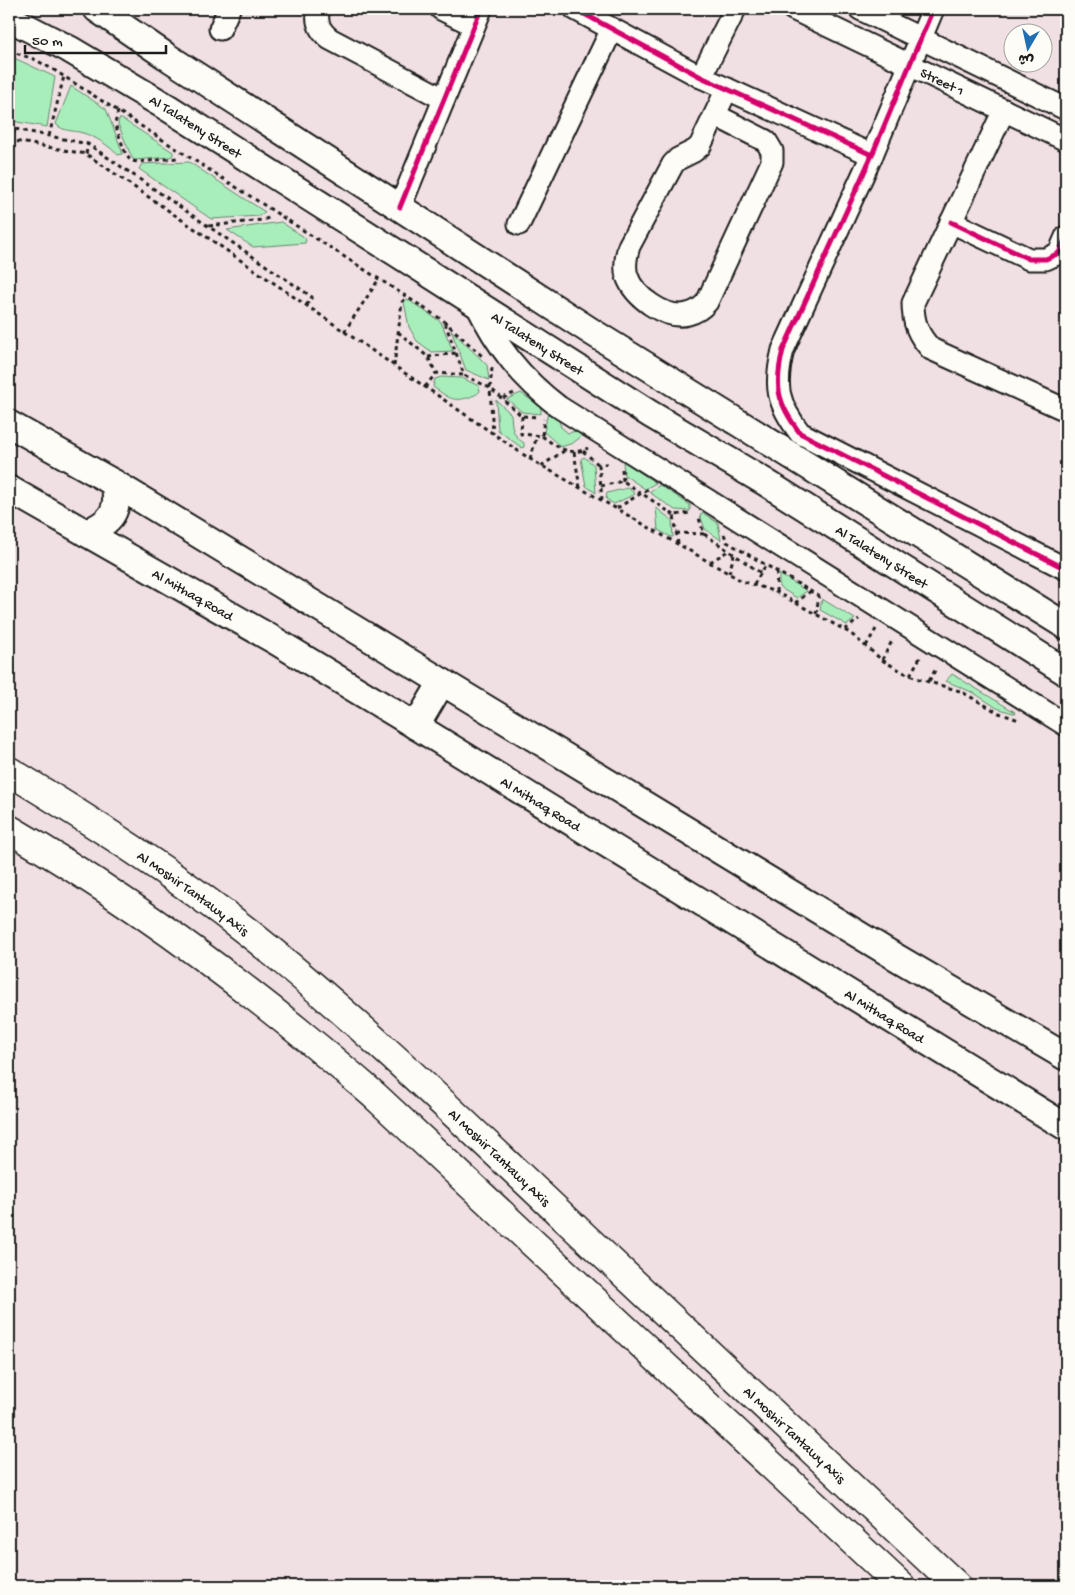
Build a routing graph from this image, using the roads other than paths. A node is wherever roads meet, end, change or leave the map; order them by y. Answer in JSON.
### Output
{"nodes":[{"id":1,"x":97,"y":9,"type":"edge"},
{"id":2,"x":229,"y":9,"type":"edge"},
{"id":3,"x":319,"y":9,"type":"edge"},
{"id":4,"x":441,"y":9,"type":"edge"},
{"id":5,"x":575,"y":9,"type":"edge"},
{"id":6,"x":735,"y":9,"type":"edge"},
{"id":7,"x":794,"y":9,"type":"edge"},
{"id":8,"x":860,"y":9,"type":"edge"},
{"id":9,"x":933,"y":9,"type":"edge"},
{"id":10,"x":891,"y":16,"type":"edge"},
{"id":11,"x":477,"y":17,"type":"edge"},
{"id":12,"x":9,"y":18,"type":"edge"},
{"id":13,"x":220,"y":29,"type":"dead end"},
{"id":14,"x":612,"y":29,"type":"junction"},
{"id":15,"x":920,"y":39,"type":"junction"},
{"id":16,"x":877,"y":49,"type":"junction"},
{"id":17,"x":910,"y":65,"type":"junction"},
{"id":18,"x":701,"y":77,"type":"junction"},
{"id":19,"x":727,"y":89,"type":"junction"},
{"id":20,"x":444,"y":99,"type":"junction"},
{"id":21,"x":1004,"y":110,"type":"junction"},
{"id":22,"x":1066,"y":110,"type":"edge"},
{"id":23,"x":715,"y":115,"type":"junction"},
{"id":24,"x":1066,"y":140,"type":"edge"},
{"id":25,"x":872,"y":155,"type":"junction"},
{"id":26,"x":400,"y":207,"type":"junction"},
{"id":27,"x":951,"y":222,"type":"junction"},
{"id":28,"x":519,"y":224,"type":"dead end"},
{"id":29,"x":1064,"y":249,"type":"edge"},
{"id":30,"x":476,"y":304,"type":"junction"},
{"id":31,"x":1066,"y":410,"type":"edge"},
{"id":32,"x":9,"y":424,"type":"edge"},
{"id":33,"x":114,"y":483,"type":"junction"},
{"id":34,"x":9,"y":489,"type":"edge"},
{"id":35,"x":86,"y":533,"type":"junction"},
{"id":36,"x":1065,"y":566,"type":"edge"},
{"id":37,"x":1066,"y":626,"type":"edge"},
{"id":38,"x":1066,"y":672,"type":"edge"},
{"id":39,"x":442,"y":682,"type":"junction"},
{"id":40,"x":1066,"y":725,"type":"edge"},
{"id":41,"x":416,"y":726,"type":"junction"},
{"id":42,"x":9,"y":771,"type":"edge"},
{"id":43,"x":9,"y":829,"type":"edge"},
{"id":44,"x":1066,"y":1057,"type":"edge"},
{"id":45,"x":1066,"y":1127,"type":"edge"},
{"id":46,"x":901,"y":1586,"type":"edge"},
{"id":47,"x":957,"y":1586,"type":"edge"}],
"edges":[{"from":1,"to":26,"type":"main road"},
{"from":2,"to":13,"type":"street"},
{"from":3,"to":20,"type":"street"},
{"from":4,"to":11,"type":"street"},
{"from":5,"to":14,"type":"street"},
{"from":6,"to":18,"type":"street"},
{"from":7,"to":16,"type":"street","name":"Street 1"},
{"from":8,"to":10,"type":"street","name":"Street 1"},
{"from":9,"to":15,"type":"street"},
{"from":10,"to":15,"type":"street","name":"Street 1"},
{"from":10,"to":16,"type":"street"},
{"from":11,"to":20,"type":"street"},
{"from":12,"to":30,"type":"main road","name":"Al Talateny Street"},
{"from":14,"to":18,"type":"street"},
{"from":14,"to":28,"type":"street"},
{"from":15,"to":17,"type":"street"},
{"from":15,"to":22,"type":"street","name":"Street 1"},
{"from":16,"to":17,"type":"street","name":"Street 1"},
{"from":17,"to":21,"type":"street","name":"Street 1"},
{"from":17,"to":25,"type":"street"},
{"from":18,"to":19,"type":"street"},
{"from":19,"to":23,"type":"street"},
{"from":19,"to":25,"type":"street"},
{"from":20,"to":26,"type":"street"},
{"from":21,"to":24,"type":"street","name":"Street 1"},
{"from":21,"to":27,"type":"street"},
{"from":23,"to":23,"type":"street"},
{"from":25,"to":36,"type":"street"},
{"from":26,"to":37,"type":"main road"},
{"from":27,"to":29,"type":"street"},
{"from":27,"to":31,"type":"street"},
{"from":30,"to":38,"type":"main road","name":"Al Talateny Street"},
{"from":30,"to":40,"type":"street"},
{"from":32,"to":33,"type":"main road"},
{"from":33,"to":35,"type":"main road"},
{"from":33,"to":39,"type":"main road"},
{"from":34,"to":35,"type":"main road","name":"Al Mithaq Road"},
{"from":35,"to":41,"type":"main road","name":"Al Mithaq Road"},
{"from":39,"to":41,"type":"main road"},
{"from":39,"to":44,"type":"main road"},
{"from":41,"to":45,"type":"main road","name":"Al Mithaq Road"},
{"from":42,"to":47,"type":"highway","name":"Al Moshir Tantawy Axis"},
{"from":43,"to":46,"type":"highway"}]}
